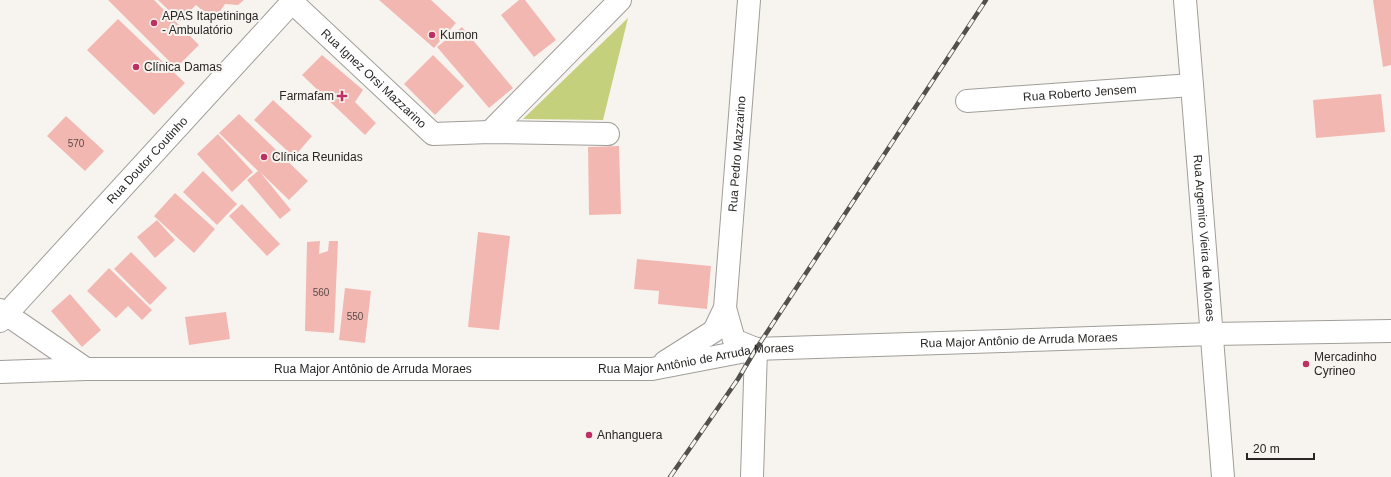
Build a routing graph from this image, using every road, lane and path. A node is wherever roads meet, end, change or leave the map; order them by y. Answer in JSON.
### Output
{"nodes":[{"id":1,"x":620,"y":0,"type":"edge"},
{"id":2,"x":750,"y":0,"type":"edge"},
{"id":3,"x":1185,"y":0,"type":"edge"},
{"id":4,"x":293,"y":1,"type":"edge"},
{"id":5,"x":1192,"y":85,"type":"junction"},
{"id":6,"x":967,"y":101,"type":"dead end"},
{"id":7,"x":490,"y":132,"type":"junction"},
{"id":8,"x":608,"y":134,"type":"dead end"},
{"id":9,"x":725,"y":308,"type":"junction"},
{"id":10,"x":2,"y":315,"type":"edge"},
{"id":11,"x":1391,"y":331,"type":"edge"},
{"id":12,"x":1212,"y":334,"type":"junction"},
{"id":13,"x":756,"y":349,"type":"junction"},
{"id":14,"x":86,"y":369,"type":"junction"},
{"id":15,"x":652,"y":369,"type":"junction"},
{"id":16,"x":0,"y":372,"type":"edge"},
{"id":17,"x":752,"y":454,"type":"junction"},
{"id":18,"x":737,"y":477,"type":"edge"},
{"id":19,"x":752,"y":477,"type":"edge"},
{"id":20,"x":1223,"y":477,"type":"edge"}],
"edges":[{"from":1,"to":7,"type":"street"},
{"from":2,"to":9,"type":"street","name":"Rua Pedro Mazzarino"},
{"from":3,"to":5,"type":"street","name":"Rua Argemiro Vieira de Moraes"},
{"from":4,"to":7,"type":"street","name":"Rua Ignez Orsi Mazzarino"},
{"from":4,"to":10,"type":"street","name":"Rua Doutor Coutinho"},
{"from":5,"to":6,"type":"street","name":"Rua Roberto Jensem"},
{"from":5,"to":12,"type":"street","name":"Rua Argemiro Vieira de Moraes"},
{"from":7,"to":8,"type":"street","name":"Rua Ignez Orsi Mazzarino"},
{"from":9,"to":13,"type":"street","name":"Rua Pedro Mazzarino"},
{"from":9,"to":15,"type":"street","name":"Rua Pedro Mazzarino"},
{"from":10,"to":14,"type":"street"},
{"from":11,"to":12,"type":"street","name":"Rua Major Antônio de Arruda Moraes"},
{"from":12,"to":13,"type":"street","name":"Rua Major Antônio de Arruda Moraes"},
{"from":12,"to":20,"type":"street","name":"Rua Argemiro Vieira de Moraes"},
{"from":13,"to":15,"type":"street","name":"Rua Major Antônio de Arruda Moraes"},
{"from":13,"to":17,"type":"street"},
{"from":14,"to":15,"type":"street","name":"Rua Major Antônio de Arruda Moraes"},
{"from":14,"to":16,"type":"street","name":"Rua Major Antônio de Arruda Moraes"},
{"from":17,"to":18,"type":"street"},
{"from":17,"to":19,"type":"street"}]}
